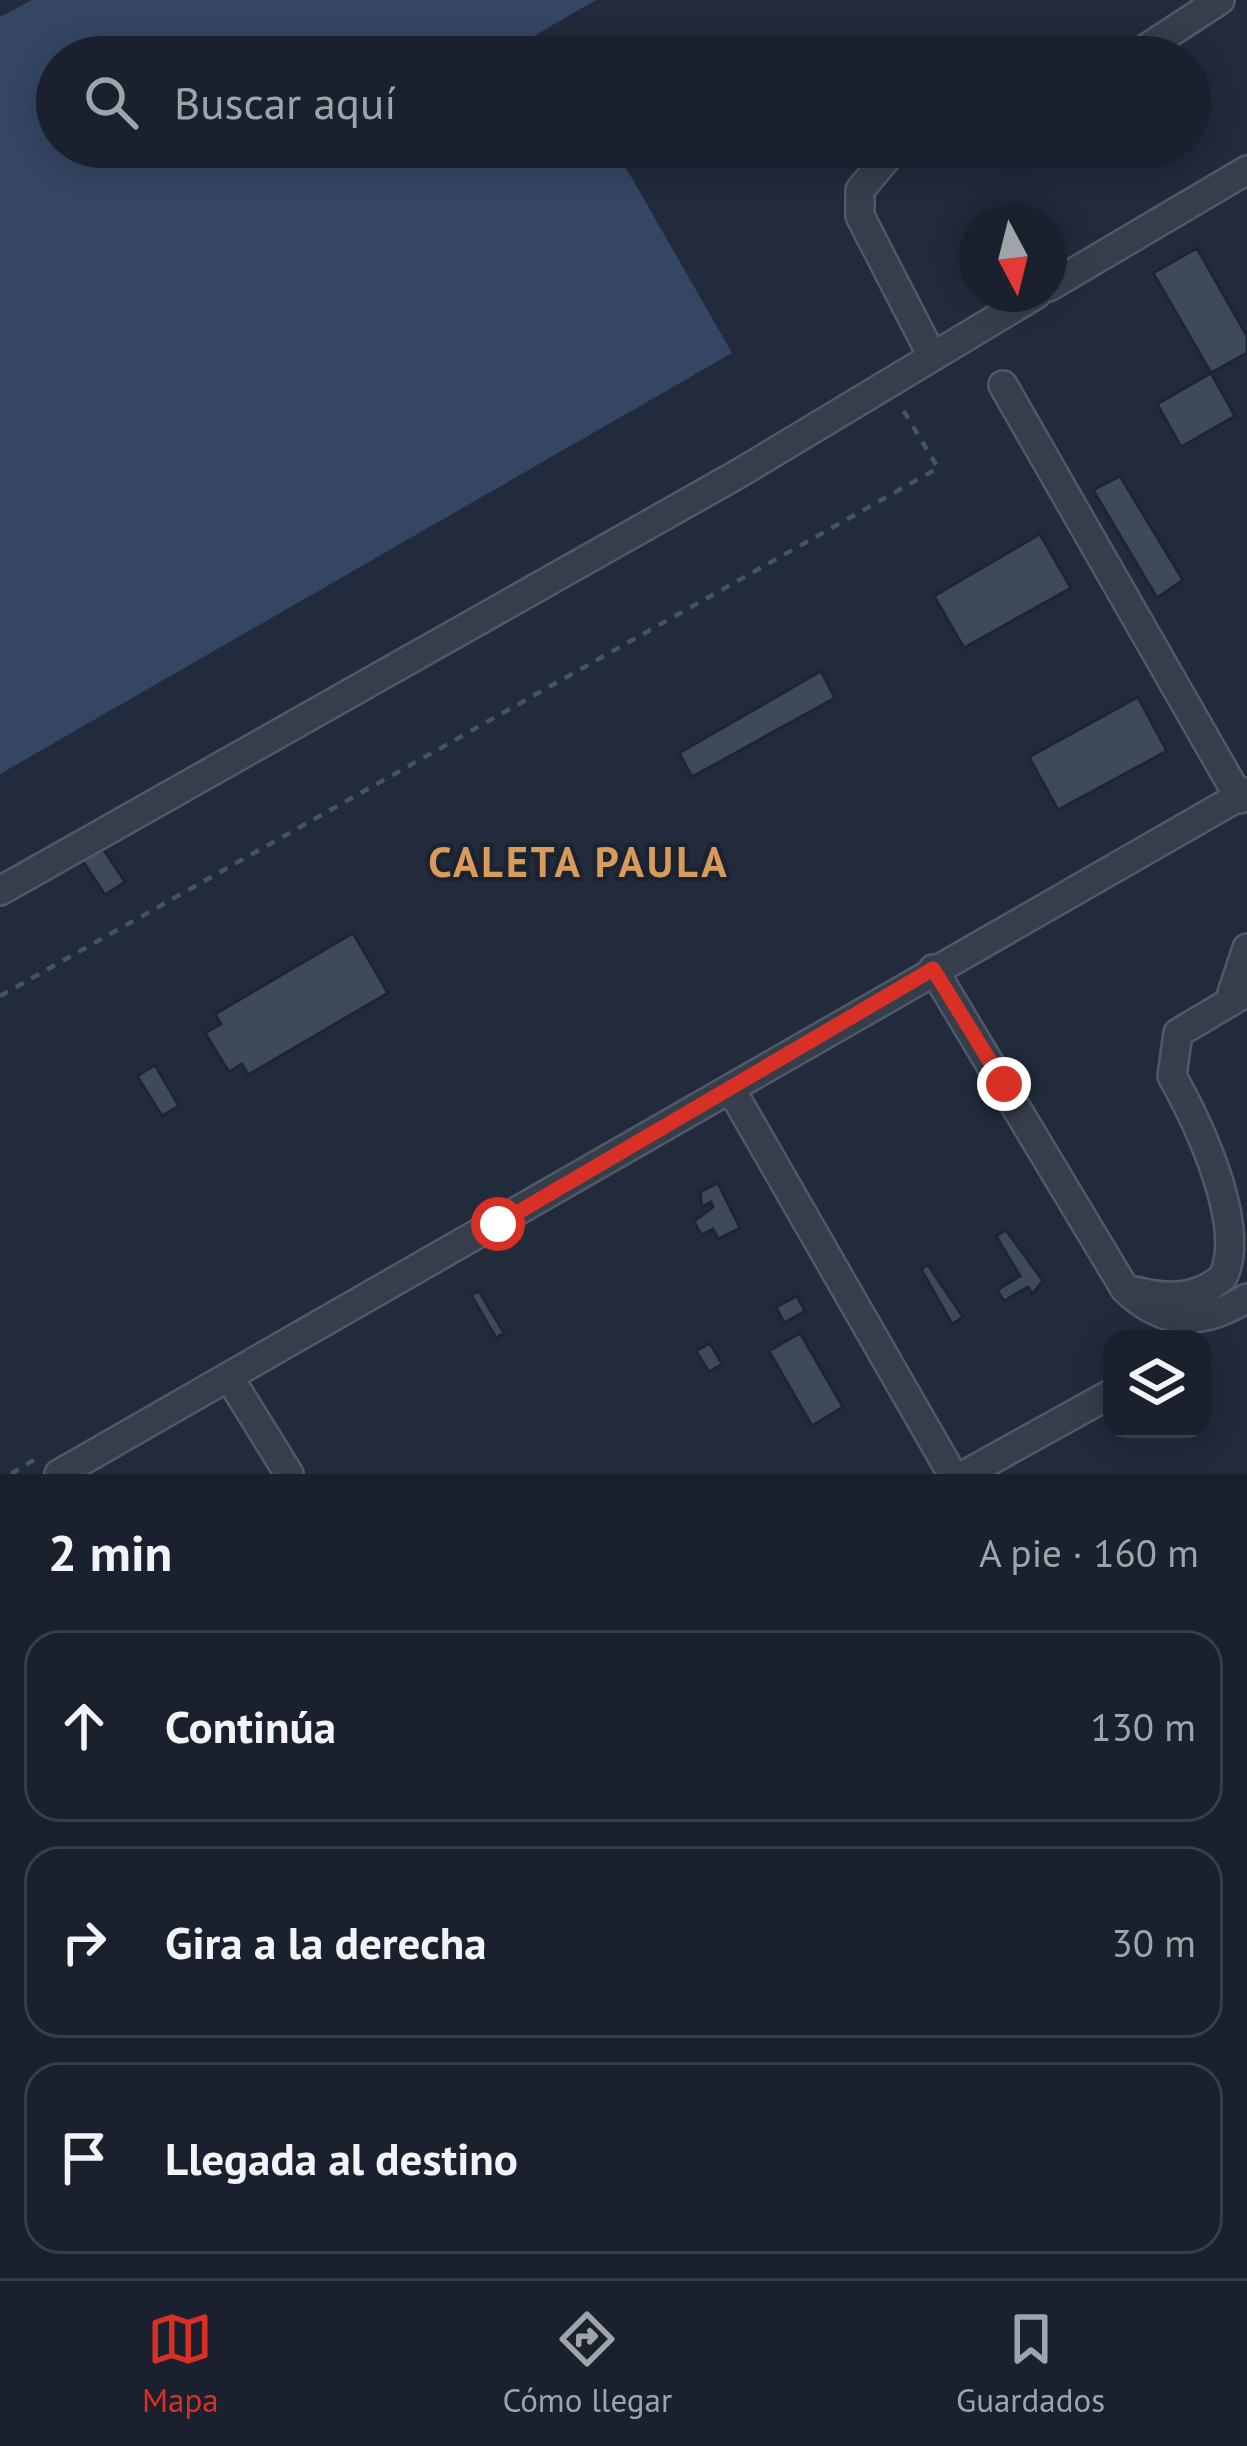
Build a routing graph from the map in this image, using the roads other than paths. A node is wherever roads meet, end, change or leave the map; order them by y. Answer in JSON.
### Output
{"nodes":[{"id":1,"x":1220,"y":0,"type":"edge"},
{"id":2,"x":1165,"y":36,"type":"edge"},
{"id":3,"x":878,"y":168,"type":"edge"},
{"id":4,"x":1247,"y":170,"type":"edge"},
{"id":5,"x":1067,"y":276,"type":"edge"},
{"id":6,"x":1007,"y":312,"type":"edge"},
{"id":7,"x":932,"y":356,"type":"junction"},
{"id":8,"x":1003,"y":385,"type":"dead end"},
{"id":9,"x":1243,"y":795,"type":"edge"},
{"id":10,"x":0,"y":891,"type":"edge"},
{"id":11,"x":1247,"y":948,"type":"edge"},
{"id":12,"x":933,"y":969,"type":"junction"},
{"id":13,"x":1238,"y":997,"type":"edge"},
{"id":14,"x":732,"y":1091,"type":"junction"},
{"id":15,"x":1125,"y":1289,"type":"junction"},
{"id":16,"x":1247,"y":1298,"type":"edge"},
{"id":17,"x":229,"y":1377,"type":"junction"},
{"id":18,"x":1103,"y":1398,"type":"edge"},
{"id":19,"x":54,"y":1462,"type":"edge"},
{"id":20,"x":289,"y":1474,"type":"edge"},
{"id":21,"x":952,"y":1474,"type":"edge"},
{"id":22,"x":966,"y":1474,"type":"edge"}],
"edges":[{"from":1,"to":2,"type":"lane"},
{"from":3,"to":7,"type":"lane"},
{"from":4,"to":5,"type":"lane"},
{"from":6,"to":7,"type":"lane"},
{"from":7,"to":10,"type":"lane"},
{"from":8,"to":9,"type":"lane"},
{"from":9,"to":12,"type":"lane"},
{"from":11,"to":13,"type":"lane"},
{"from":12,"to":14,"type":"lane"},
{"from":12,"to":15,"type":"lane"},
{"from":13,"to":15,"type":"lane"},
{"from":14,"to":17,"type":"lane"},
{"from":14,"to":21,"type":"lane"},
{"from":15,"to":16,"type":"lane"},
{"from":17,"to":19,"type":"lane"},
{"from":17,"to":20,"type":"lane"},
{"from":18,"to":22,"type":"lane"}]}
